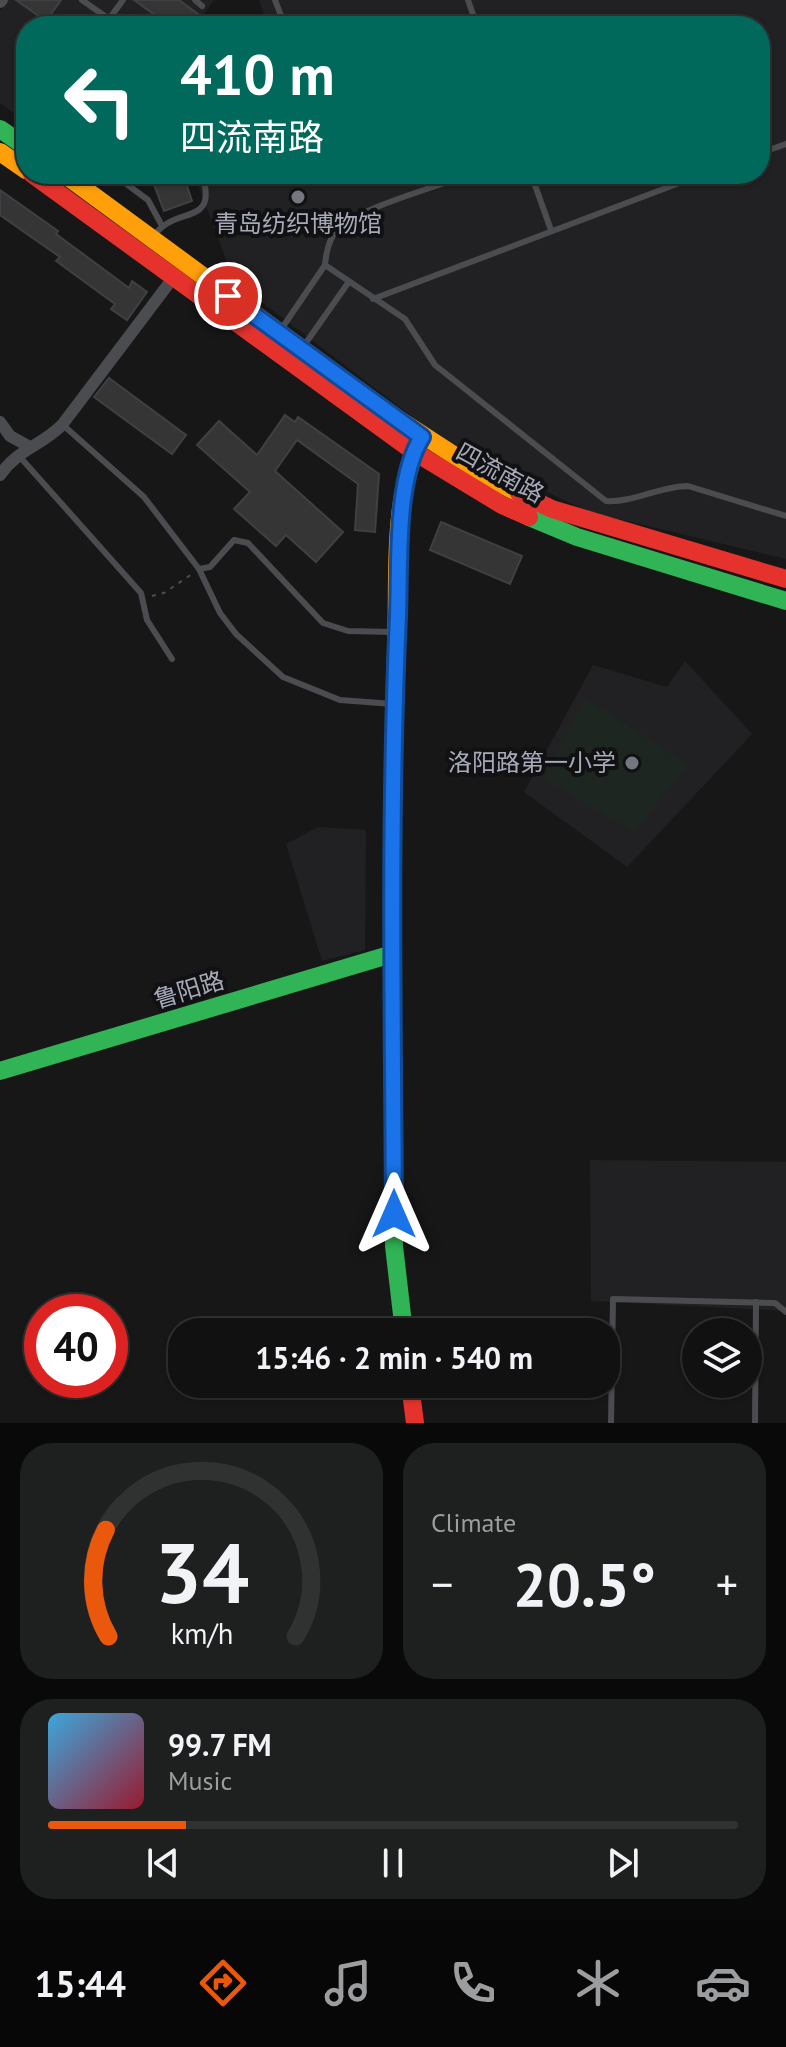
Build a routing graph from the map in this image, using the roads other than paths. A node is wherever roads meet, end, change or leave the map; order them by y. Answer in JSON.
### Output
{"nodes":[{"id":1,"x":82,"y":0,"type":"edge"},
{"id":2,"x":195,"y":0,"type":"edge"},
{"id":3,"x":202,"y":6,"type":"dead end"},
{"id":4,"x":105,"y":16,"type":"edge"},
{"id":5,"x":46,"y":184,"type":"edge"},
{"id":6,"x":80,"y":184,"type":"edge"},
{"id":7,"x":126,"y":184,"type":"edge"},
{"id":8,"x":205,"y":184,"type":"edge"},
{"id":9,"x":443,"y":184,"type":"edge"},
{"id":10,"x":535,"y":184,"type":"edge"},
{"id":11,"x":676,"y":184,"type":"edge"},
{"id":12,"x":551,"y":230,"type":"junction"},
{"id":13,"x":156,"y":232,"type":"junction"},
{"id":14,"x":325,"y":265,"type":"junction"},
{"id":15,"x":173,"y":278,"type":"junction"},
{"id":16,"x":348,"y":283,"type":"junction"},
{"id":17,"x":373,"y":299,"type":"junction"},
{"id":18,"x":274,"y":340,"type":"junction"},
{"id":19,"x":296,"y":356,"type":"junction"},
{"id":20,"x":0,"y":422,"type":"edge"},
{"id":21,"x":62,"y":425,"type":"junction"},
{"id":22,"x":418,"y":444,"type":"junction"},
{"id":23,"x":30,"y":447,"type":"junction"},
{"id":24,"x":18,"y":454,"type":"junction"},
{"id":25,"x":0,"y":475,"type":"edge"},
{"id":26,"x":786,"y":516,"type":"edge"},
{"id":27,"x":199,"y":569,"type":"junction"},
{"id":28,"x":786,"y":579,"type":"edge"},
{"id":29,"x":786,"y":601,"type":"edge"},
{"id":30,"x":397,"y":632,"type":"junction"},
{"id":31,"x":172,"y":659,"type":"dead end"},
{"id":32,"x":393,"y":704,"type":"junction"},
{"id":33,"x":392,"y":954,"type":"junction"},
{"id":34,"x":0,"y":1071,"type":"edge"},
{"id":35,"x":756,"y":1302,"type":"junction"},
{"id":36,"x":786,"y":1312,"type":"edge"},
{"id":37,"x":402,"y":1318,"type":"edge"},
{"id":38,"x":412,"y":1398,"type":"edge"},
{"id":39,"x":415,"y":1423,"type":"edge"},
{"id":40,"x":611,"y":1423,"type":"edge"},
{"id":41,"x":755,"y":1423,"type":"edge"}],
"edges":[{"from":1,"to":4,"type":"lane"},
{"from":2,"to":3,"type":"lane"},
{"from":5,"to":15,"type":"main road","name":"四流南路"},
{"from":6,"to":13,"type":"main road","name":"四流南路"},
{"from":7,"to":13,"type":"lane"},
{"from":8,"to":13,"type":"lane"},
{"from":9,"to":14,"type":"lane"},
{"from":10,"to":12,"type":"lane"},
{"from":11,"to":12,"type":"lane"},
{"from":12,"to":17,"type":"lane"},
{"from":13,"to":18,"type":"main road","name":"四流南路"},
{"from":14,"to":16,"type":"lane"},
{"from":14,"to":18,"type":"lane"},
{"from":15,"to":18,"type":"main road","name":"四流南路"},
{"from":15,"to":21,"type":"street"},
{"from":16,"to":17,"type":"lane"},
{"from":16,"to":19,"type":"lane"},
{"from":17,"to":26,"type":"lane"},
{"from":18,"to":19,"type":"main road","name":"四流南路"},
{"from":19,"to":22,"type":"main road","name":"四流南路"},
{"from":20,"to":23,"type":"street"},
{"from":21,"to":23,"type":"street"},
{"from":21,"to":27,"type":"lane"},
{"from":22,"to":28,"type":"main road","name":"四流南路"},
{"from":22,"to":29,"type":"main road","name":"四流南路"},
{"from":22,"to":30,"type":"main road"},
{"from":23,"to":24,"type":"street"},
{"from":24,"to":25,"type":"street"},
{"from":24,"to":31,"type":"lane"},
{"from":27,"to":30,"type":"lane"},
{"from":27,"to":32,"type":"lane"},
{"from":30,"to":32,"type":"main road"},
{"from":32,"to":33,"type":"main road"},
{"from":33,"to":34,"type":"main road","name":"鲁阳路"},
{"from":33,"to":37,"type":"main road"},
{"from":35,"to":36,"type":"lane"},
{"from":35,"to":40,"type":"lane"},
{"from":35,"to":41,"type":"lane"},
{"from":38,"to":39,"type":"main road"}]}
